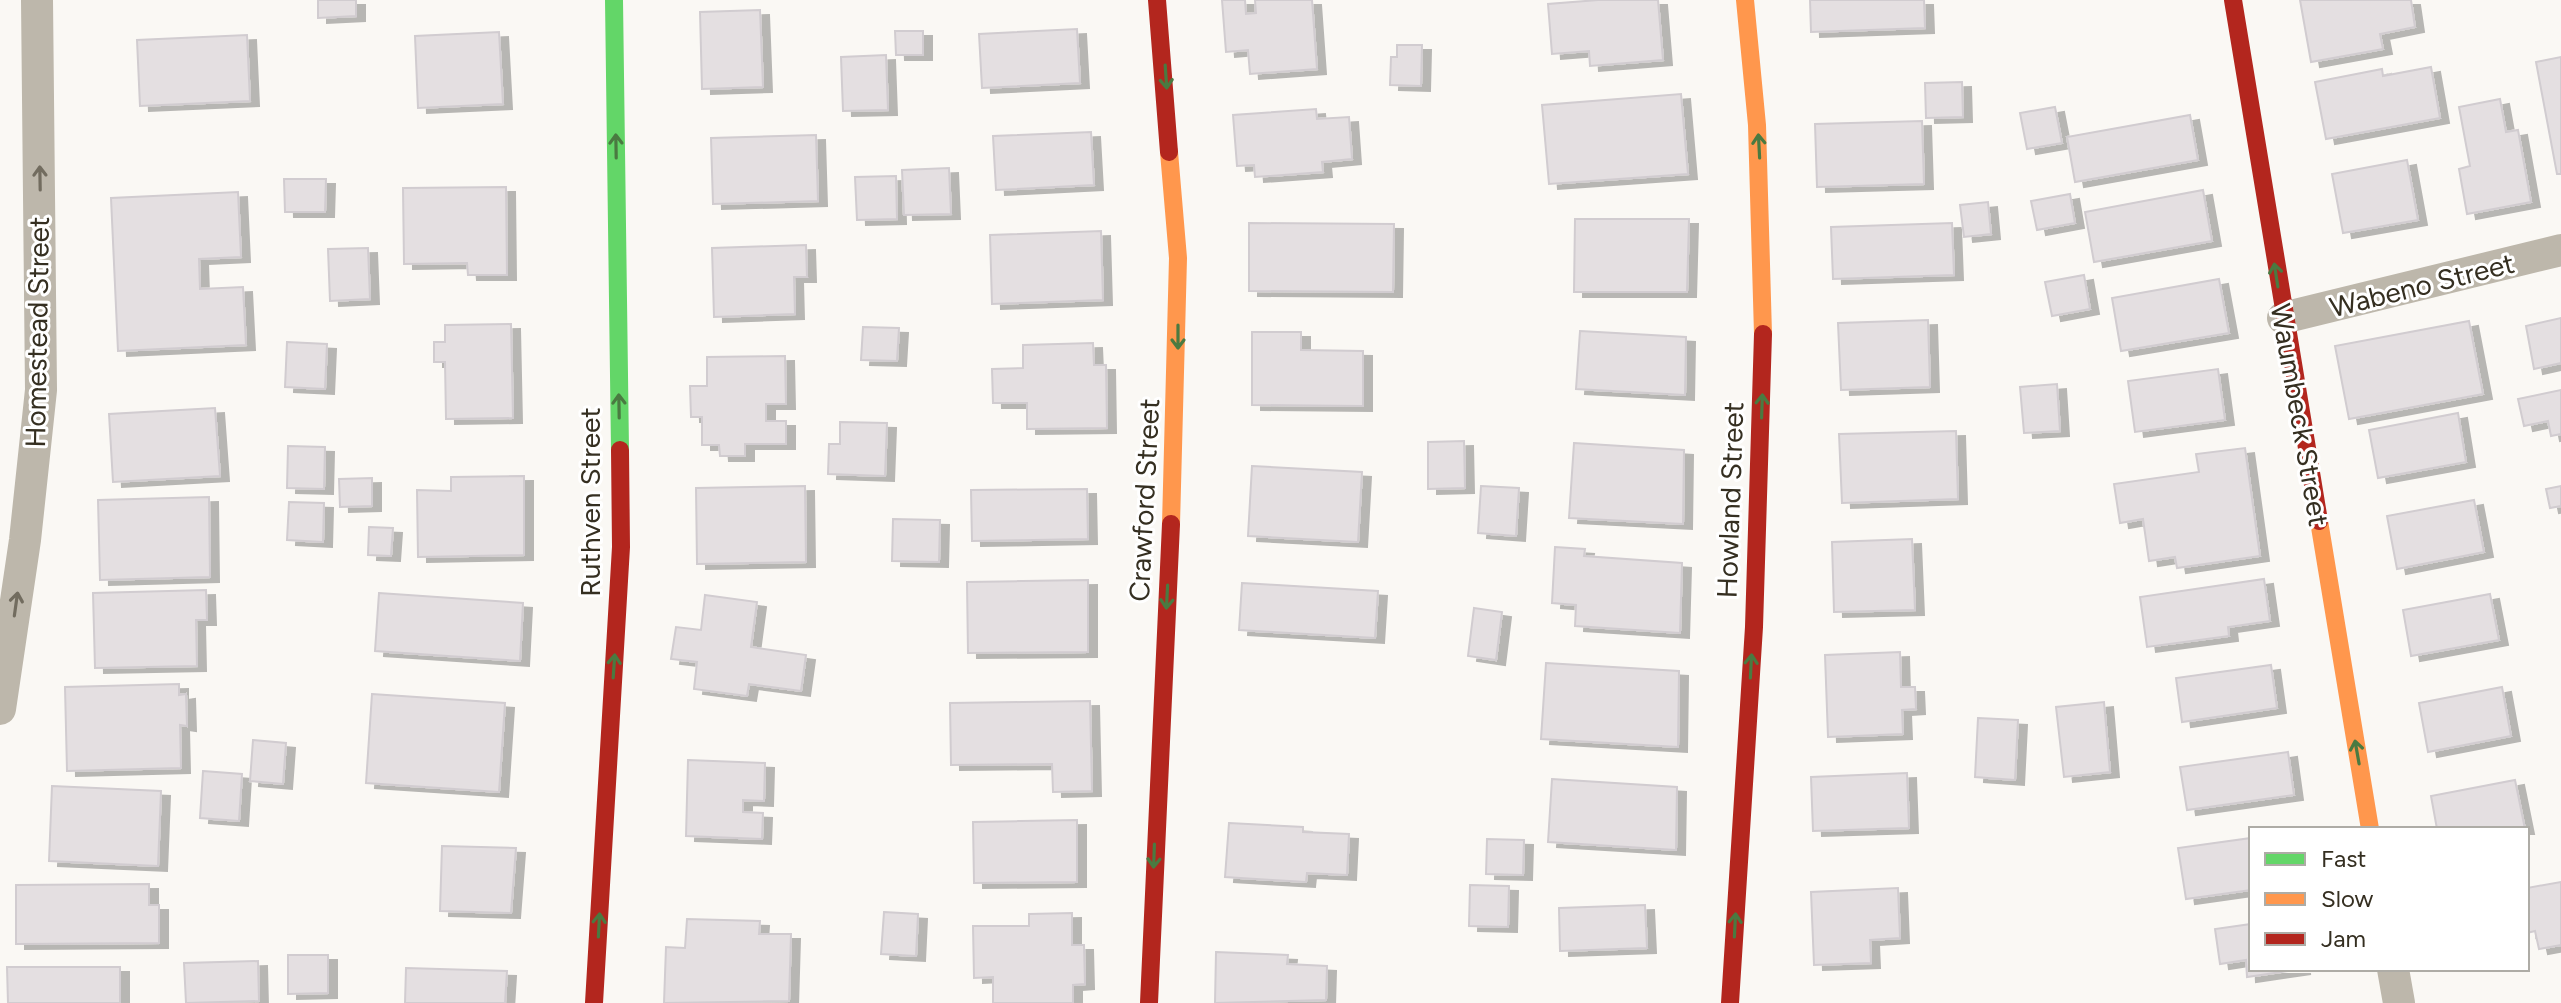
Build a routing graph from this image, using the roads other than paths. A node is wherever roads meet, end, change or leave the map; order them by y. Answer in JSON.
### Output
{"nodes":[{"id":1,"x":37,"y":0,"type":"edge"},
{"id":2,"x":614,"y":0,"type":"edge"},
{"id":3,"x":1157,"y":0,"type":"edge"},
{"id":4,"x":1745,"y":0,"type":"edge"},
{"id":5,"x":2233,"y":0,"type":"edge"},
{"id":6,"x":2561,"y":250,"type":"edge"},
{"id":7,"x":2283,"y":318,"type":"junction"},
{"id":8,"x":0,"y":709,"type":"edge"},
{"id":9,"x":2370,"y":827,"type":"edge"},
{"id":10,"x":2393,"y":971,"type":"edge"},
{"id":11,"x":594,"y":1003,"type":"edge"},
{"id":12,"x":1149,"y":1003,"type":"edge"},
{"id":13,"x":1730,"y":1003,"type":"edge"},
{"id":14,"x":2399,"y":1003,"type":"edge"}],
"edges":[{"from":8,"to":1,"type":"street","name":"Homestead Street","one_way":true},
{"from":11,"to":2,"type":"street","name":"Ruthven Street","one_way":true},
{"from":3,"to":12,"type":"street","name":"Crawford Street","one_way":true},
{"from":13,"to":4,"type":"street","name":"Howland Street","one_way":true},
{"from":7,"to":5,"type":"street","name":"Waumbeck Street","one_way":true},
{"from":6,"to":7,"type":"street","name":"Wabeno Street"},
{"from":9,"to":7,"type":"street","name":"Waumbeck Street","one_way":true},
{"from":10,"to":14,"type":"street"}]}
